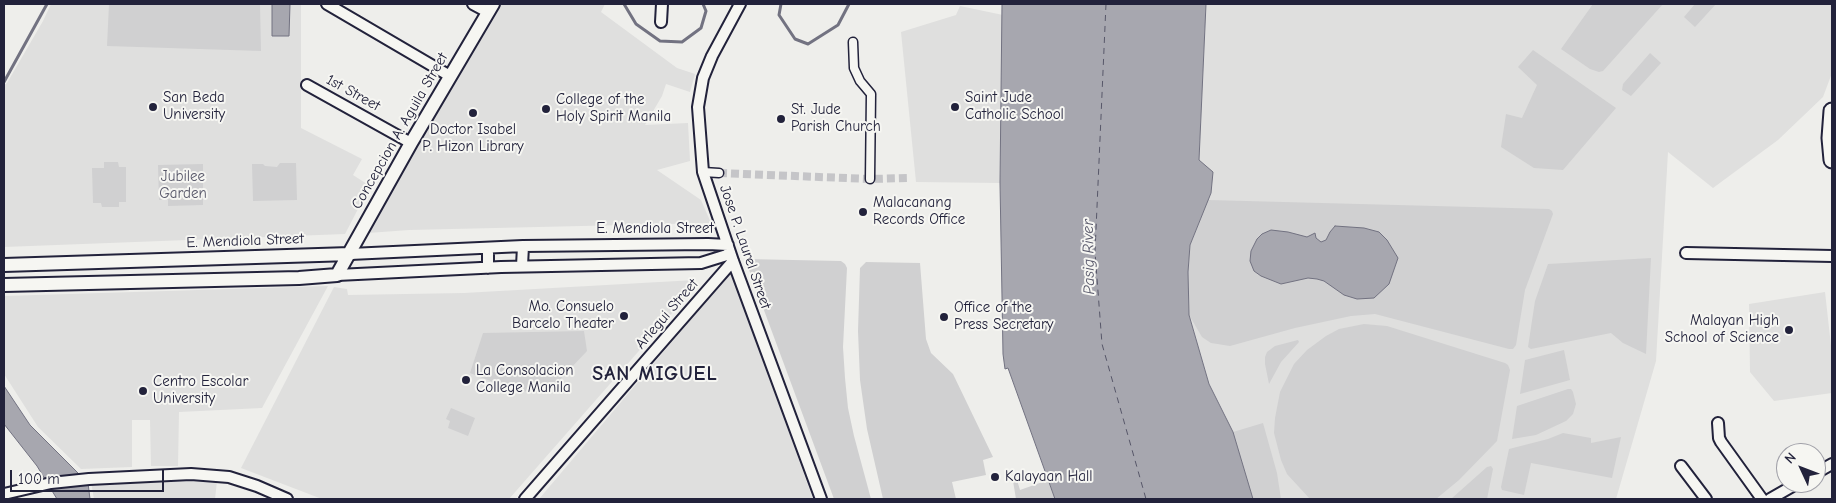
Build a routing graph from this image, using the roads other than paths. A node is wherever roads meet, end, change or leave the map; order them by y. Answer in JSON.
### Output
{"nodes":[{"id":1,"x":327,"y":4,"type":"edge"},
{"id":2,"x":473,"y":4,"type":"edge"},
{"id":3,"x":662,"y":4,"type":"edge"},
{"id":4,"x":740,"y":4,"type":"edge"},
{"id":5,"x":490,"y":8,"type":"edge"},
{"id":6,"x":661,"y":22,"type":"dead end"},
{"id":7,"x":853,"y":42,"type":"dead end"},
{"id":8,"x":450,"y":76,"type":"junction"},
{"id":9,"x":307,"y":85,"type":"dead end"},
{"id":10,"x":1832,"y":110,"type":"edge"},
{"id":11,"x":411,"y":142,"type":"junction"},
{"id":12,"x":1832,"y":160,"type":"edge"},
{"id":13,"x":703,"y":172,"type":"junction"},
{"id":14,"x":719,"y":173,"type":"tunnel mouth"},
{"id":15,"x":870,"y":179,"type":"dead end"},
{"id":16,"x":523,"y":246,"type":"junction"},
{"id":17,"x":488,"y":248,"type":"junction"},
{"id":18,"x":1686,"y":253,"type":"dead end"},
{"id":19,"x":350,"y":254,"type":"junction"},
{"id":20,"x":730,"y":254,"type":"junction"},
{"id":21,"x":1832,"y":256,"type":"edge"},
{"id":22,"x":4,"y":265,"type":"edge"},
{"id":23,"x":522,"y":266,"type":"junction"},
{"id":24,"x":488,"y":268,"type":"junction"},
{"id":25,"x":337,"y":275,"type":"junction"},
{"id":26,"x":4,"y":285,"type":"edge"},
{"id":27,"x":1718,"y":423,"type":"dead end"},
{"id":28,"x":1681,"y":466,"type":"dead end"},
{"id":29,"x":4,"y":494,"type":"edge"},
{"id":30,"x":287,"y":499,"type":"edge"},
{"id":31,"x":525,"y":499,"type":"edge"},
{"id":32,"x":821,"y":499,"type":"edge"},
{"id":33,"x":1706,"y":499,"type":"edge"},
{"id":34,"x":1762,"y":499,"type":"edge"}],
"edges":[{"from":1,"to":8,"type":"street"},
{"from":2,"to":5,"type":"street"},
{"from":3,"to":6,"type":"street"},
{"from":4,"to":13,"type":"street","name":"Jose P. Laurel Street"},
{"from":5,"to":8,"type":"street","name":"Concepcion A. Aguila Street"},
{"from":7,"to":15,"type":"street"},
{"from":8,"to":11,"type":"street","name":"Concepcion A. Aguila Street"},
{"from":9,"to":11,"type":"street","name":"1st Street"},
{"from":10,"to":12,"type":"main road"},
{"from":11,"to":19,"type":"street","name":"Concepcion A. Aguila Street"},
{"from":13,"to":14,"type":"street"},
{"from":13,"to":20,"type":"street","name":"Jose P. Laurel Street"},
{"from":16,"to":17,"type":"street","name":"E. Mendiola Street"},
{"from":16,"to":20,"type":"street","name":"E. Mendiola Street"},
{"from":16,"to":23,"type":"street"},
{"from":17,"to":19,"type":"street","name":"E. Mendiola Street"},
{"from":17,"to":24,"type":"street"},
{"from":18,"to":21,"type":"street"},
{"from":19,"to":22,"type":"street","name":"E. Mendiola Street"},
{"from":19,"to":25,"type":"street","name":"Concepcion A. Aguila Street"},
{"from":20,"to":23,"type":"street","name":"E. Mendiola Street"},
{"from":20,"to":31,"type":"street","name":"Arlegui Street"},
{"from":20,"to":32,"type":"street","name":"Jose P. Laurel Street"},
{"from":23,"to":24,"type":"street","name":"E. Mendiola Street"},
{"from":24,"to":25,"type":"street","name":"E. Mendiola Street"},
{"from":25,"to":26,"type":"street","name":"E. Mendiola Street"},
{"from":27,"to":34,"type":"street"},
{"from":28,"to":33,"type":"street"},
{"from":29,"to":30,"type":"street"}]}
